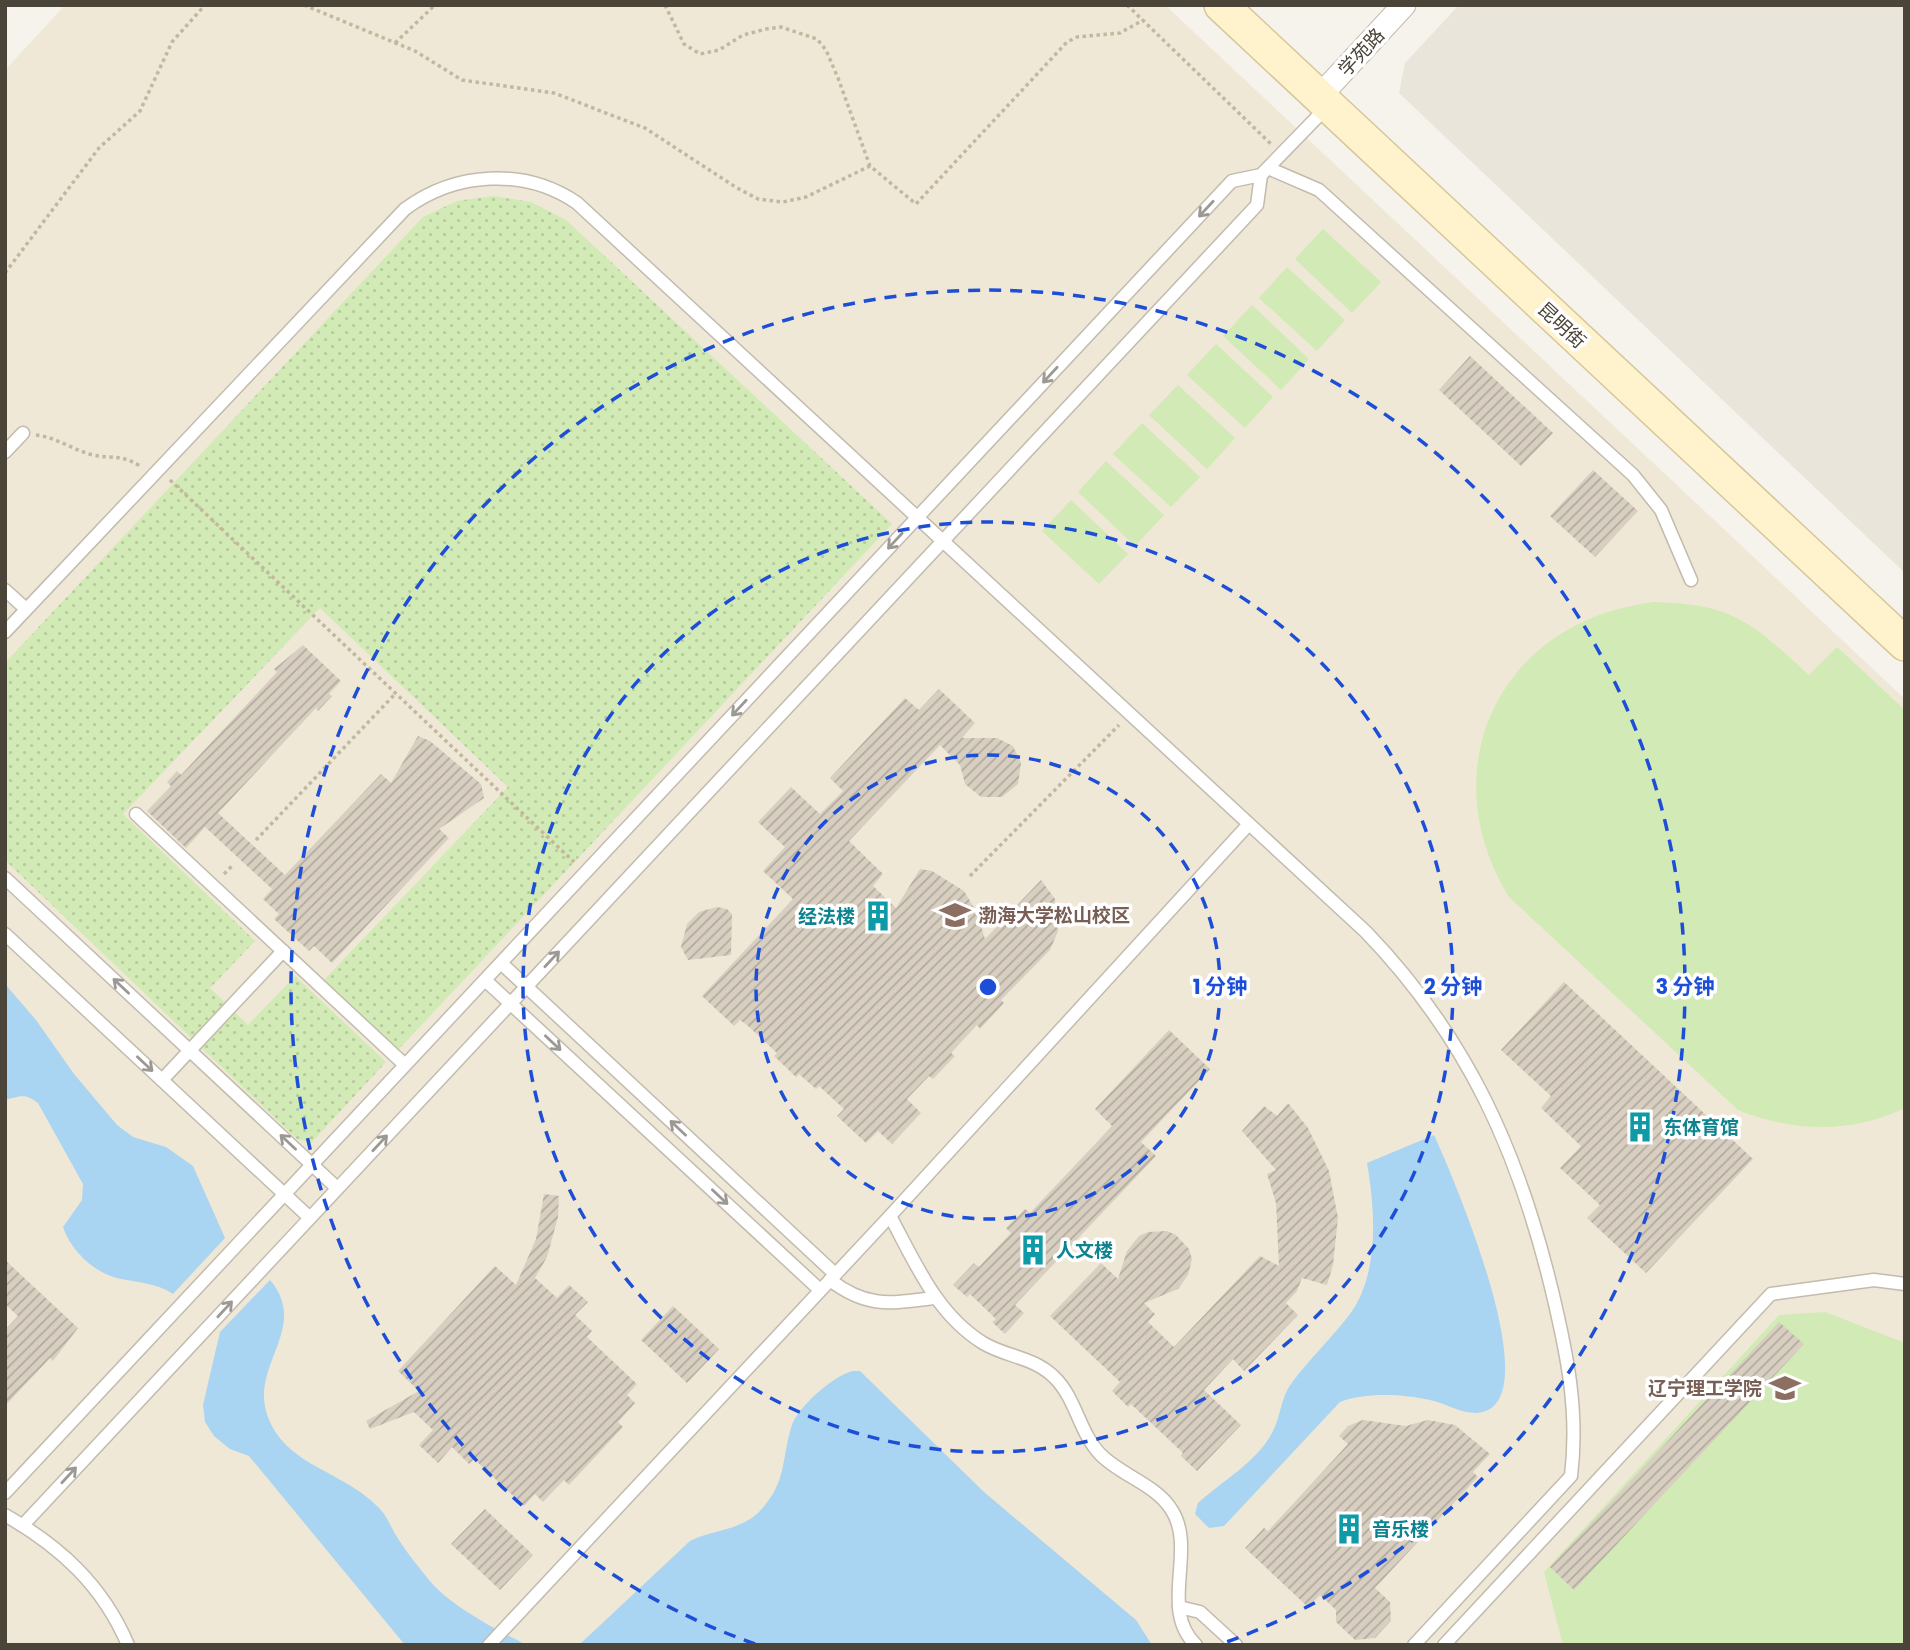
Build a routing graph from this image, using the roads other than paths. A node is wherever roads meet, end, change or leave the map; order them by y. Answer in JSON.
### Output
{"nodes":[{"id":1,"x":1221,"y":5,"type":"edge"},
{"id":2,"x":1404,"y":5,"type":"edge"},
{"id":3,"x":1322,"y":102,"type":"junction"},
{"id":4,"x":1265,"y":171,"type":"junction"},
{"id":5,"x":23,"y":433,"type":"road end"},
{"id":6,"x":5,"y":452,"type":"edge"},
{"id":7,"x":917,"y":518,"type":"junction"},
{"id":8,"x":943,"y":541,"type":"junction"},
{"id":9,"x":1691,"y":580,"type":"dead end"},
{"id":10,"x":5,"y":590,"type":"edge"},
{"id":11,"x":26,"y":609,"type":"junction"},
{"id":12,"x":5,"y":632,"type":"edge"},
{"id":13,"x":1905,"y":644,"type":"edge"},
{"id":14,"x":136,"y":814,"type":"dead end"},
{"id":15,"x":1249,"y":824,"type":"junction"},
{"id":16,"x":5,"y":878,"type":"edge"},
{"id":17,"x":5,"y":934,"type":"edge"},
{"id":18,"x":283,"y":951,"type":"junction"},
{"id":19,"x":500,"y":963,"type":"junction"},
{"id":20,"x":485,"y":980,"type":"junction"},
{"id":21,"x":526,"y":987,"type":"junction"},
{"id":22,"x":511,"y":1003,"type":"junction"},
{"id":23,"x":190,"y":1050,"type":"junction"},
{"id":24,"x":405,"y":1065,"type":"junction"},
{"id":25,"x":162,"y":1080,"type":"junction"},
{"id":26,"x":312,"y":1165,"type":"junction"},
{"id":27,"x":337,"y":1188,"type":"junction"},
{"id":28,"x":284,"y":1194,"type":"junction"},
{"id":29,"x":890,"y":1216,"type":"junction"},
{"id":30,"x":310,"y":1218,"type":"junction"},
{"id":31,"x":833,"y":1277,"type":"junction"},
{"id":32,"x":1905,"y":1284,"type":"edge"},
{"id":33,"x":820,"y":1290,"type":"junction"},
{"id":34,"x":935,"y":1298,"type":"junction"},
{"id":35,"x":5,"y":1493,"type":"edge"},
{"id":36,"x":5,"y":1515,"type":"edge"},
{"id":37,"x":23,"y":1525,"type":"junction"},
{"id":38,"x":1179,"y":1607,"type":"junction"},
{"id":39,"x":128,"y":1645,"type":"edge"},
{"id":40,"x":489,"y":1645,"type":"edge"},
{"id":41,"x":1196,"y":1645,"type":"edge"},
{"id":42,"x":1236,"y":1645,"type":"edge"},
{"id":43,"x":1415,"y":1645,"type":"edge"},
{"id":44,"x":1444,"y":1645,"type":"edge"}],
"edges":[{"from":1,"to":3,"type":"street","name":"昆明街"},
{"from":2,"to":3,"type":"street","name":"学苑路"},
{"from":3,"to":4,"type":"lane"},
{"from":3,"to":13,"type":"street","name":"昆明街"},
{"from":4,"to":7,"type":"lane","one_way":true},
{"from":4,"to":8,"type":"lane"},
{"from":4,"to":9,"type":"lane"},
{"from":5,"to":6,"type":"lane"},
{"from":7,"to":8,"type":"lane"},
{"from":7,"to":11,"type":"lane"},
{"from":7,"to":19,"type":"lane","one_way":true},
{"from":8,"to":15,"type":"lane"},
{"from":21,"to":8,"type":"lane","one_way":true},
{"from":10,"to":11,"type":"lane"},
{"from":11,"to":12,"type":"lane"},
{"from":14,"to":18,"type":"lane"},
{"from":15,"to":29,"type":"lane"},
{"from":15,"to":43,"type":"lane"},
{"from":23,"to":16,"type":"lane","one_way":true},
{"from":17,"to":25,"type":"lane","one_way":true},
{"from":18,"to":23,"type":"lane"},
{"from":18,"to":24,"type":"lane"},
{"from":19,"to":20,"type":"lane"},
{"from":19,"to":21,"type":"lane"},
{"from":20,"to":22,"type":"lane"},
{"from":20,"to":24,"type":"lane"},
{"from":21,"to":22,"type":"lane"},
{"from":31,"to":21,"type":"lane","one_way":true},
{"from":27,"to":22,"type":"lane","one_way":true},
{"from":22,"to":33,"type":"lane","one_way":true},
{"from":23,"to":25,"type":"lane"},
{"from":26,"to":23,"type":"lane","one_way":true},
{"from":24,"to":26,"type":"lane"},
{"from":25,"to":28,"type":"lane"},
{"from":26,"to":27,"type":"lane"},
{"from":26,"to":28,"type":"lane"},
{"from":27,"to":30,"type":"lane"},
{"from":28,"to":30,"type":"lane"},
{"from":28,"to":35,"type":"lane"},
{"from":29,"to":31,"type":"lane"},
{"from":29,"to":34,"type":"lane"},
{"from":37,"to":30,"type":"lane","one_way":true},
{"from":31,"to":33,"type":"lane"},
{"from":31,"to":34,"type":"lane"},
{"from":32,"to":44,"type":"lane"},
{"from":33,"to":40,"type":"lane"},
{"from":34,"to":38,"type":"lane"},
{"from":36,"to":37,"type":"lane"},
{"from":37,"to":39,"type":"lane"},
{"from":38,"to":41,"type":"lane"},
{"from":38,"to":42,"type":"lane"}]}
